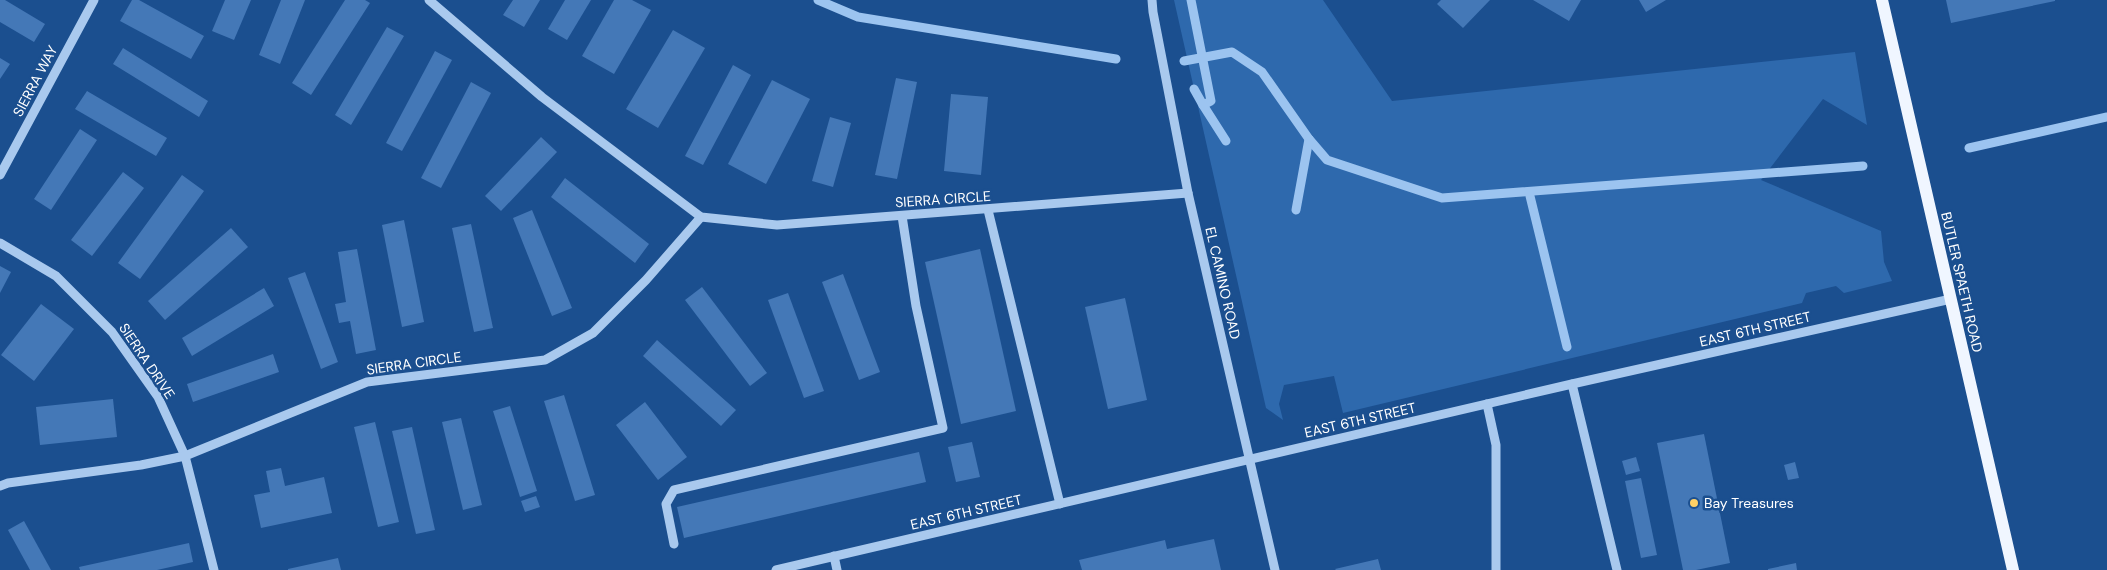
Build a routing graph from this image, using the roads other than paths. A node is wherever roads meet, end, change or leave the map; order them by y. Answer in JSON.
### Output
{"nodes":[{"id":1,"x":94,"y":0,"type":"edge"},
{"id":2,"x":429,"y":0,"type":"edge"},
{"id":3,"x":1152,"y":0,"type":"edge"},
{"id":4,"x":1882,"y":0,"type":"edge"},
{"id":5,"x":0,"y":175,"type":"edge"},
{"id":6,"x":1188,"y":193,"type":"junction"},
{"id":7,"x":988,"y":210,"type":"junction"},
{"id":8,"x":902,"y":216,"type":"junction"},
{"id":9,"x":701,"y":217,"type":"junction"},
{"id":10,"x":0,"y":243,"type":"edge"},
{"id":11,"x":1951,"y":299,"type":"junction"},
{"id":12,"x":1572,"y":384,"type":"junction"},
{"id":13,"x":1487,"y":404,"type":"junction"},
{"id":14,"x":185,"y":456,"type":"junction"},
{"id":15,"x":1250,"y":460,"type":"junction"},
{"id":16,"x":0,"y":486,"type":"edge"},
{"id":17,"x":1060,"y":504,"type":"junction"},
{"id":18,"x":674,"y":544,"type":"dead end"},
{"id":19,"x":834,"y":556,"type":"junction"},
{"id":20,"x":214,"y":570,"type":"edge"},
{"id":21,"x":776,"y":570,"type":"edge"},
{"id":22,"x":838,"y":570,"type":"edge"},
{"id":23,"x":1275,"y":570,"type":"edge"},
{"id":24,"x":1496,"y":570,"type":"edge"},
{"id":25,"x":1617,"y":570,"type":"edge"},
{"id":26,"x":2013,"y":570,"type":"edge"}],
"edges":[{"from":1,"to":5,"type":"street","name":"SIERRA WAY"},
{"from":2,"to":9,"type":"street"},
{"from":3,"to":6,"type":"street","name":"EL CAMINO ROAD"},
{"from":4,"to":11,"type":"main road","name":"BUTLER SPAETH ROAD"},
{"from":6,"to":7,"type":"street","name":"SIERRA CIRCLE"},
{"from":6,"to":15,"type":"street","name":"EL CAMINO ROAD"},
{"from":7,"to":8,"type":"street","name":"SIERRA CIRCLE"},
{"from":7,"to":17,"type":"street"},
{"from":8,"to":9,"type":"street","name":"SIERRA CIRCLE"},
{"from":8,"to":18,"type":"street"},
{"from":9,"to":14,"type":"street","name":"SIERRA CIRCLE"},
{"from":10,"to":14,"type":"street","name":"SIERRA DRIVE"},
{"from":11,"to":12,"type":"street","name":"EAST 6TH STREET"},
{"from":11,"to":26,"type":"main road","name":"BUTLER SPAETH ROAD"},
{"from":12,"to":13,"type":"street","name":"EAST 6TH STREET"},
{"from":12,"to":25,"type":"street"},
{"from":13,"to":15,"type":"street","name":"EAST 6TH STREET"},
{"from":13,"to":24,"type":"street"},
{"from":14,"to":16,"type":"street","name":"SIERRA CIRCLE"},
{"from":14,"to":20,"type":"street","name":"SIERRA DRIVE"},
{"from":15,"to":17,"type":"street","name":"EAST 6TH STREET"},
{"from":15,"to":23,"type":"street","name":"EL CAMINO ROAD"},
{"from":17,"to":19,"type":"street","name":"EAST 6TH STREET"},
{"from":19,"to":21,"type":"street","name":"EAST 6TH STREET"},
{"from":19,"to":22,"type":"street"}]}
